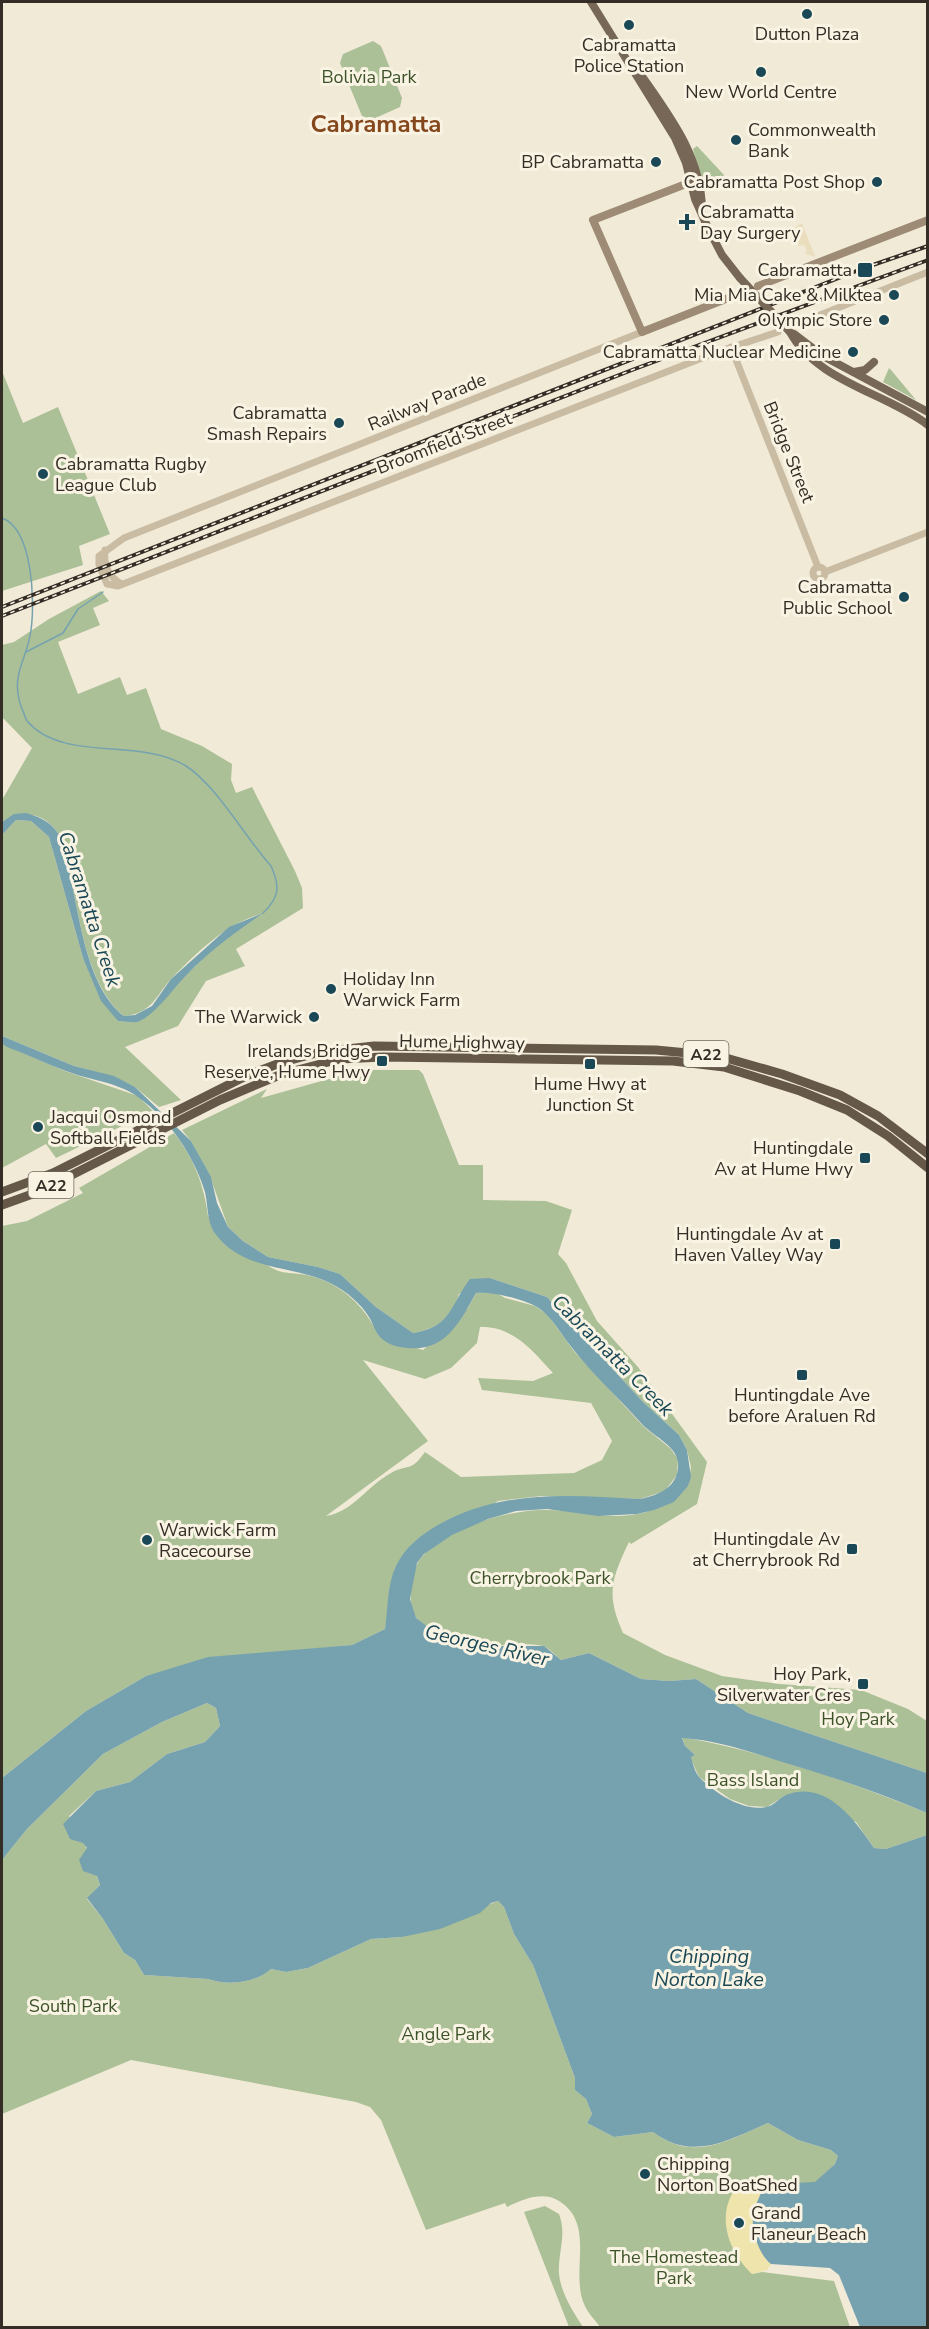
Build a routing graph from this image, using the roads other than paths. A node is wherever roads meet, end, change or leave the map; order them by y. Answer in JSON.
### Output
{"nodes":[{"id":1,"x":591,"y":2,"type":"edge"},
{"id":2,"x":629,"y":62,"type":"junction"},
{"id":3,"x":691,"y":182,"type":"junction"},
{"id":4,"x":702,"y":209,"type":"junction"},
{"id":5,"x":927,"y":220,"type":"edge"},
{"id":6,"x":927,"y":272,"type":"edge"},
{"id":7,"x":758,"y":286,"type":"dead end"},
{"id":8,"x":741,"y":293,"type":"dead end"},
{"id":9,"x":793,"y":328,"type":"junction"},
{"id":10,"x":642,"y":332,"type":"junction"},
{"id":11,"x":778,"y":332,"type":"dead end"},
{"id":12,"x":799,"y":341,"type":"junction"},
{"id":13,"x":731,"y":347,"type":"junction"},
{"id":14,"x":874,"y":362,"type":"dead end"},
{"id":15,"x":854,"y":372,"type":"junction"},
{"id":16,"x":875,"y":383,"type":"junction"},
{"id":17,"x":871,"y":392,"type":"junction"},
{"id":18,"x":927,"y":412,"type":"edge"},
{"id":19,"x":927,"y":425,"type":"edge"},
{"id":20,"x":927,"y":532,"type":"edge"},
{"id":21,"x":105,"y":550,"type":"joint"},
{"id":22,"x":818,"y":567,"type":"junction"},
{"id":23,"x":825,"y":572,"type":"junction"},
{"id":24,"x":188,"y":1111,"type":"junction"},
{"id":25,"x":143,"y":1133,"type":"junction"},
{"id":26,"x":927,"y":1154,"type":"edge"},
{"id":27,"x":927,"y":1168,"type":"edge"},
{"id":28,"x":2,"y":1192,"type":"edge"},
{"id":29,"x":2,"y":1205,"type":"edge"}],
"edges":[{"from":1,"to":2,"type":"main road"},
{"from":2,"to":3,"type":"main road"},
{"from":2,"to":4,"type":"main road"},
{"from":3,"to":4,"type":"main road"},
{"from":3,"to":10,"type":"main road"},
{"from":4,"to":9,"type":"main road","bridge":true},
{"from":5,"to":7,"type":"main road"},
{"from":6,"to":9,"type":"street"},
{"from":8,"to":10,"type":"main road","name":"Railway Parade"},
{"from":9,"to":12,"type":"main road"},
{"from":10,"to":21,"type":"street","name":"Railway Parade"},
{"from":11,"to":13,"type":"street","name":"Broomfield Street"},
{"from":12,"to":15,"type":"main road"},
{"from":12,"to":17,"type":"main road"},
{"from":13,"to":21,"type":"street","name":"Broomfield Street"},
{"from":13,"to":22,"type":"street","name":"Bridge Street"},
{"from":14,"to":15,"type":"main road"},
{"from":15,"to":16,"type":"main road"},
{"from":16,"to":17,"type":"main road"},
{"from":16,"to":18,"type":"main road"},
{"from":17,"to":19,"type":"main road"},
{"from":20,"to":23,"type":"street"},
{"from":22,"to":23,"type":"street"},
{"from":22,"to":23,"type":"street"},
{"from":24,"to":25,"type":"highway","name":"Hume Highway","number":"A22"},
{"from":24,"to":26,"type":"highway","name":"Hume Highway","number":"A22"},
{"from":24,"to":27,"type":"highway","name":"Hume Highway","number":"A22"},
{"from":25,"to":28,"type":"highway","name":"Hume Highway","number":"A22"},
{"from":25,"to":29,"type":"highway","name":"Hume Highway","number":"A22"}]}
